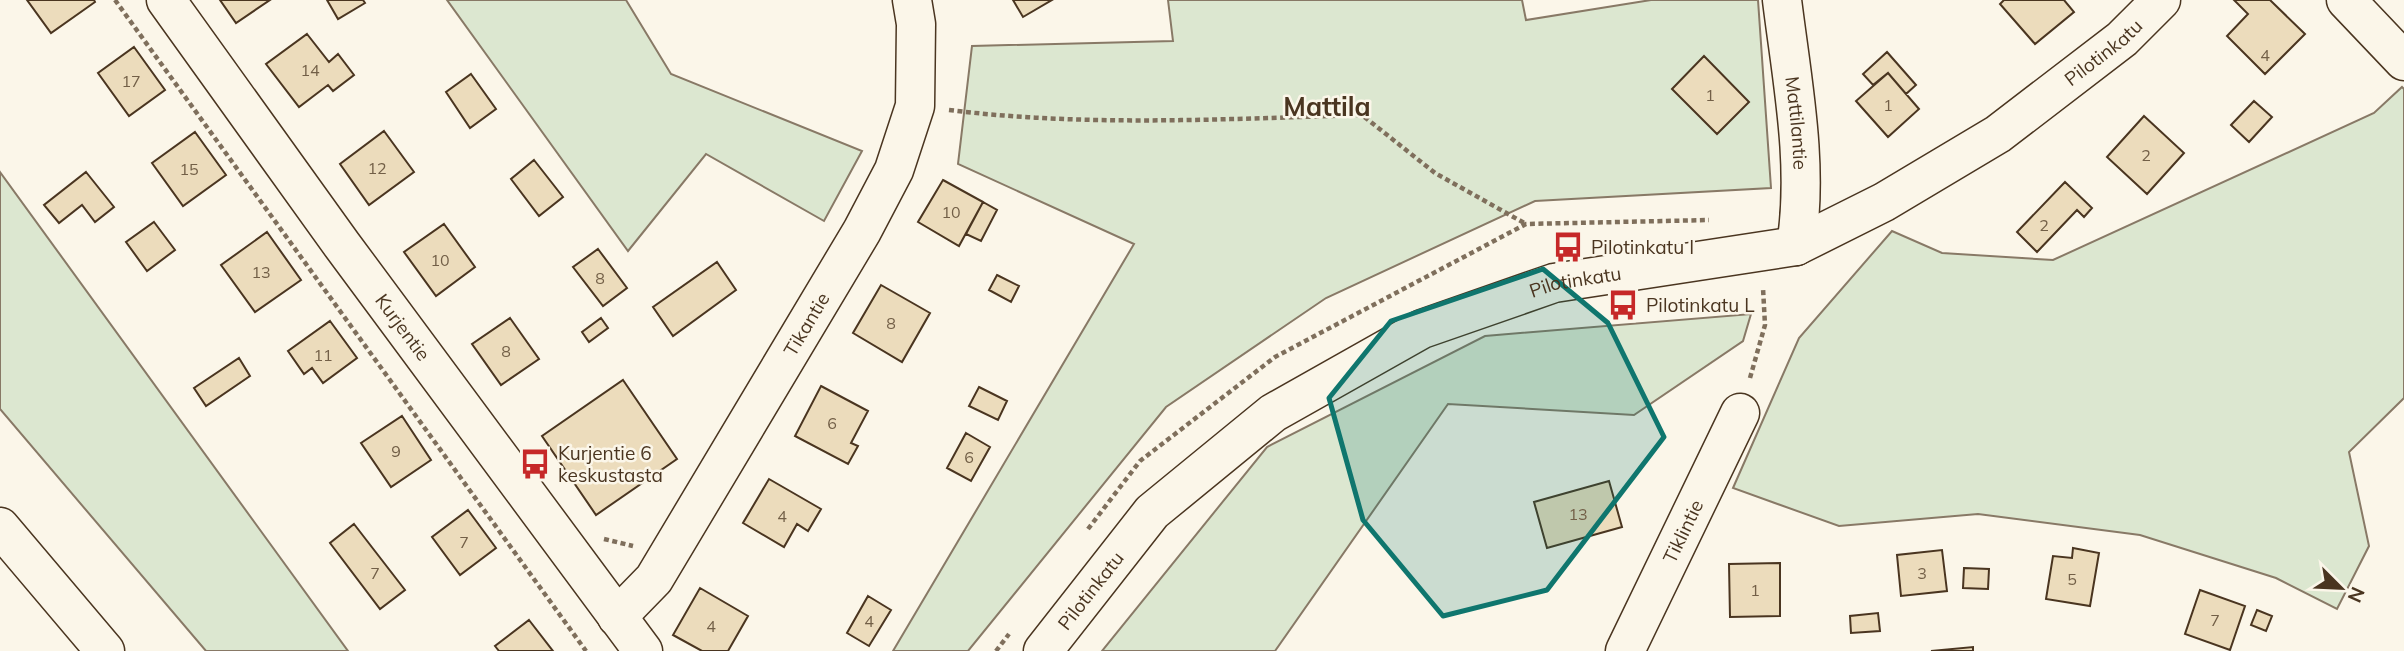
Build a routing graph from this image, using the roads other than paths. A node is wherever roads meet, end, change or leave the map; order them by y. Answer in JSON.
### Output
{"nodes":[{"id":1,"x":166,"y":0,"type":"edge"},
{"id":2,"x":912,"y":0,"type":"edge"},
{"id":3,"x":1782,"y":0,"type":"edge"},
{"id":4,"x":2161,"y":0,"type":"edge"},
{"id":5,"x":2346,"y":0,"type":"edge"},
{"id":6,"x":2404,"y":61,"type":"edge"},
{"id":7,"x":1778,"y":249,"type":"junction"},
{"id":8,"x":1740,"y":413,"type":"road end"},
{"id":9,"x":0,"y":527,"type":"edge"},
{"id":10,"x":617,"y":617,"type":"junction"},
{"id":11,"x":105,"y":651,"type":"edge"},
{"id":12,"x":643,"y":651,"type":"edge"},
{"id":13,"x":1043,"y":651,"type":"edge"},
{"id":14,"x":1625,"y":651,"type":"edge"}],
"edges":[{"from":1,"to":10,"type":"street","name":"Kurjentie"},
{"from":2,"to":10,"type":"street","name":"Tikantie"},
{"from":3,"to":7,"type":"street","name":"Mattilantie"},
{"from":4,"to":7,"type":"street","name":"Pilotinkatu"},
{"from":5,"to":6,"type":"street"},
{"from":7,"to":13,"type":"street","name":"Pilotinkatu"},
{"from":8,"to":14,"type":"street","name":"Tiklintie"},
{"from":9,"to":11,"type":"street"},
{"from":10,"to":12,"type":"street","name":"Kurjentie"}]}
